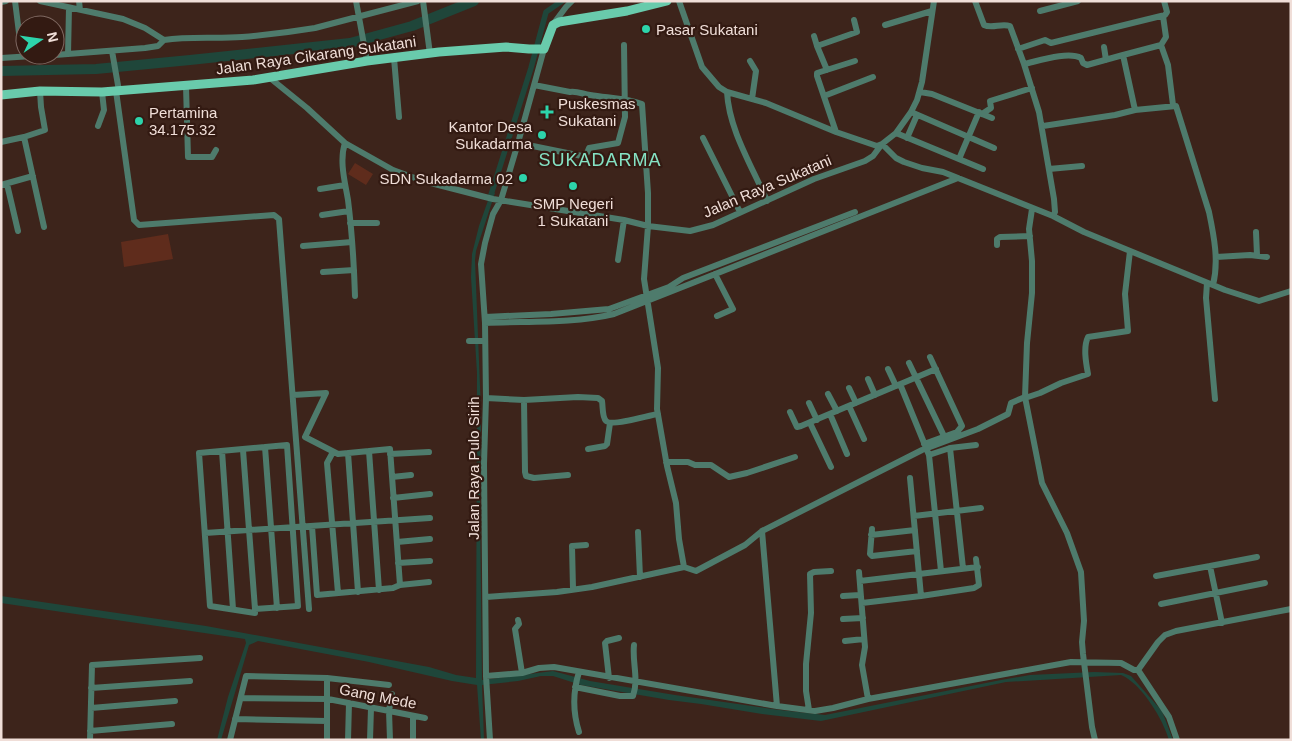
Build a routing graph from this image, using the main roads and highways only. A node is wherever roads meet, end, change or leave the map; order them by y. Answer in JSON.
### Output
{"nodes":[{"id":1,"x":667,"y":1,"type":"edge"},
{"id":2,"x":1,"y":95,"type":"edge"}],
"edges":[{"from":1,"to":2,"type":"main road","name":"Jalan Raya Cikarang Sukatani"}]}
